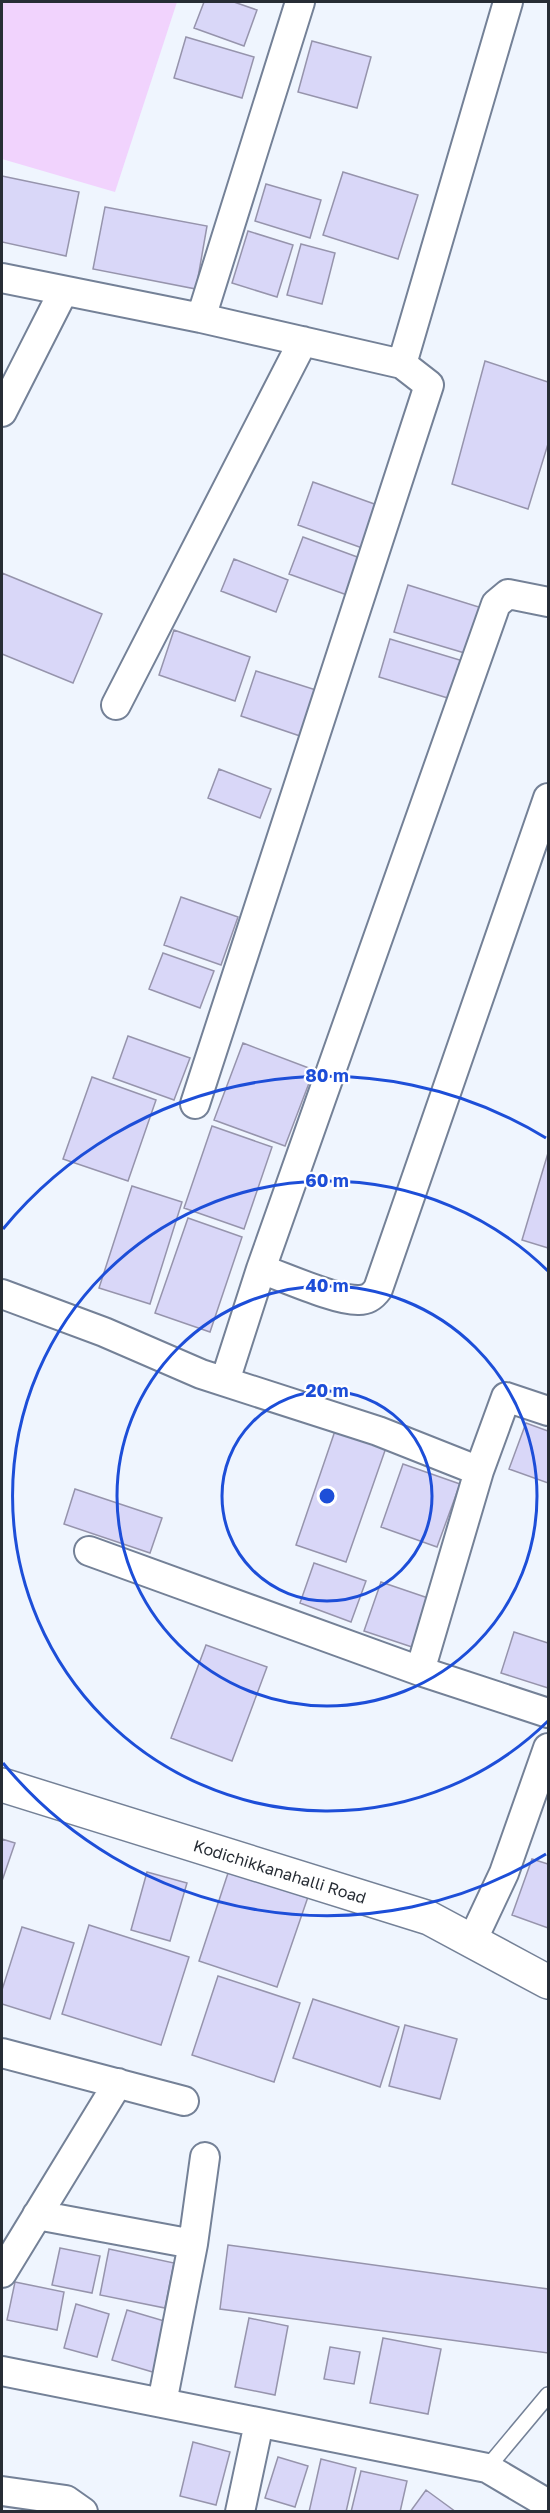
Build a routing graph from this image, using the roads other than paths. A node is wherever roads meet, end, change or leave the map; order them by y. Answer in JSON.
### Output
{"nodes":[{"id":1,"x":300,"y":2,"type":"edge"},
{"id":2,"x":508,"y":2,"type":"edge"},
{"id":3,"x":2,"y":278,"type":"edge"},
{"id":4,"x":63,"y":292,"type":"junction"},
{"id":5,"x":201,"y":318,"type":"junction"},
{"id":6,"x":303,"y":341,"type":"junction"},
{"id":7,"x":402,"y":364,"type":"junction"},
{"id":8,"x":2,"y":412,"type":"edge"},
{"id":9,"x":549,"y":602,"type":"edge"},
{"id":10,"x":116,"y":705,"type":"dead end"},
{"id":11,"x":549,"y":798,"type":"edge"},
{"id":12,"x":195,"y":1104,"type":"dead end"},
{"id":13,"x":261,"y":1269,"type":"junction"},
{"id":14,"x":2,"y":1294,"type":"edge"},
{"id":15,"x":225,"y":1381,"type":"junction"},
{"id":16,"x":549,"y":1411,"type":"edge"},
{"id":17,"x":480,"y":1471,"type":"junction"},
{"id":18,"x":89,"y":1551,"type":"dead end"},
{"id":19,"x":420,"y":1671,"type":"junction"},
{"id":20,"x":549,"y":1713,"type":"edge"},
{"id":21,"x":549,"y":1748,"type":"edge"},
{"id":22,"x":2,"y":1785,"type":"edge"},
{"id":23,"x":472,"y":1941,"type":"junction"},
{"id":24,"x":549,"y":1982,"type":"edge"},
{"id":25,"x":2,"y":2053,"type":"edge"},
{"id":26,"x":118,"y":2083,"type":"junction"},
{"id":27,"x":184,"y":2102,"type":"dead end"},
{"id":28,"x":206,"y":2157,"type":"dead end"},
{"id":29,"x":37,"y":2215,"type":"junction"},
{"id":30,"x":193,"y":2244,"type":"junction"},
{"id":31,"x":3,"y":2267,"type":"edge"},
{"id":32,"x":2,"y":2371,"type":"edge"},
{"id":33,"x":549,"y":2395,"type":"edge"},
{"id":34,"x":162,"y":2403,"type":"junction"},
{"id":35,"x":259,"y":2423,"type":"junction"},
{"id":36,"x":487,"y":2468,"type":"junction"},
{"id":37,"x":2,"y":2491,"type":"edge"},
{"id":38,"x":532,"y":2503,"type":"edge"},
{"id":39,"x":83,"y":2511,"type":"edge"},
{"id":40,"x":240,"y":2511,"type":"edge"}],
"edges":[{"from":1,"to":5,"type":"street"},
{"from":2,"to":7,"type":"street"},
{"from":3,"to":4,"type":"street"},
{"from":4,"to":5,"type":"street"},
{"from":4,"to":8,"type":"street"},
{"from":5,"to":6,"type":"street"},
{"from":6,"to":7,"type":"street"},
{"from":6,"to":10,"type":"street"},
{"from":7,"to":12,"type":"street"},
{"from":9,"to":13,"type":"street"},
{"from":11,"to":13,"type":"street"},
{"from":13,"to":15,"type":"street"},
{"from":14,"to":15,"type":"street"},
{"from":15,"to":17,"type":"street"},
{"from":16,"to":17,"type":"street"},
{"from":17,"to":19,"type":"street"},
{"from":18,"to":19,"type":"street"},
{"from":19,"to":20,"type":"street"},
{"from":21,"to":23,"type":"street"},
{"from":22,"to":23,"type":"street","name":"Kodichikkanahalli Road"},
{"from":23,"to":24,"type":"street","name":"Kodichikkanahalli Road"},
{"from":25,"to":26,"type":"street"},
{"from":26,"to":27,"type":"street"},
{"from":26,"to":29,"type":"street"},
{"from":28,"to":30,"type":"street"},
{"from":29,"to":30,"type":"street"},
{"from":29,"to":31,"type":"street"},
{"from":30,"to":34,"type":"street"},
{"from":32,"to":34,"type":"street"},
{"from":33,"to":36,"type":"lane"},
{"from":34,"to":35,"type":"street"},
{"from":35,"to":36,"type":"street"},
{"from":35,"to":40,"type":"street"},
{"from":36,"to":38,"type":"street"},
{"from":37,"to":39,"type":"street"}]}
